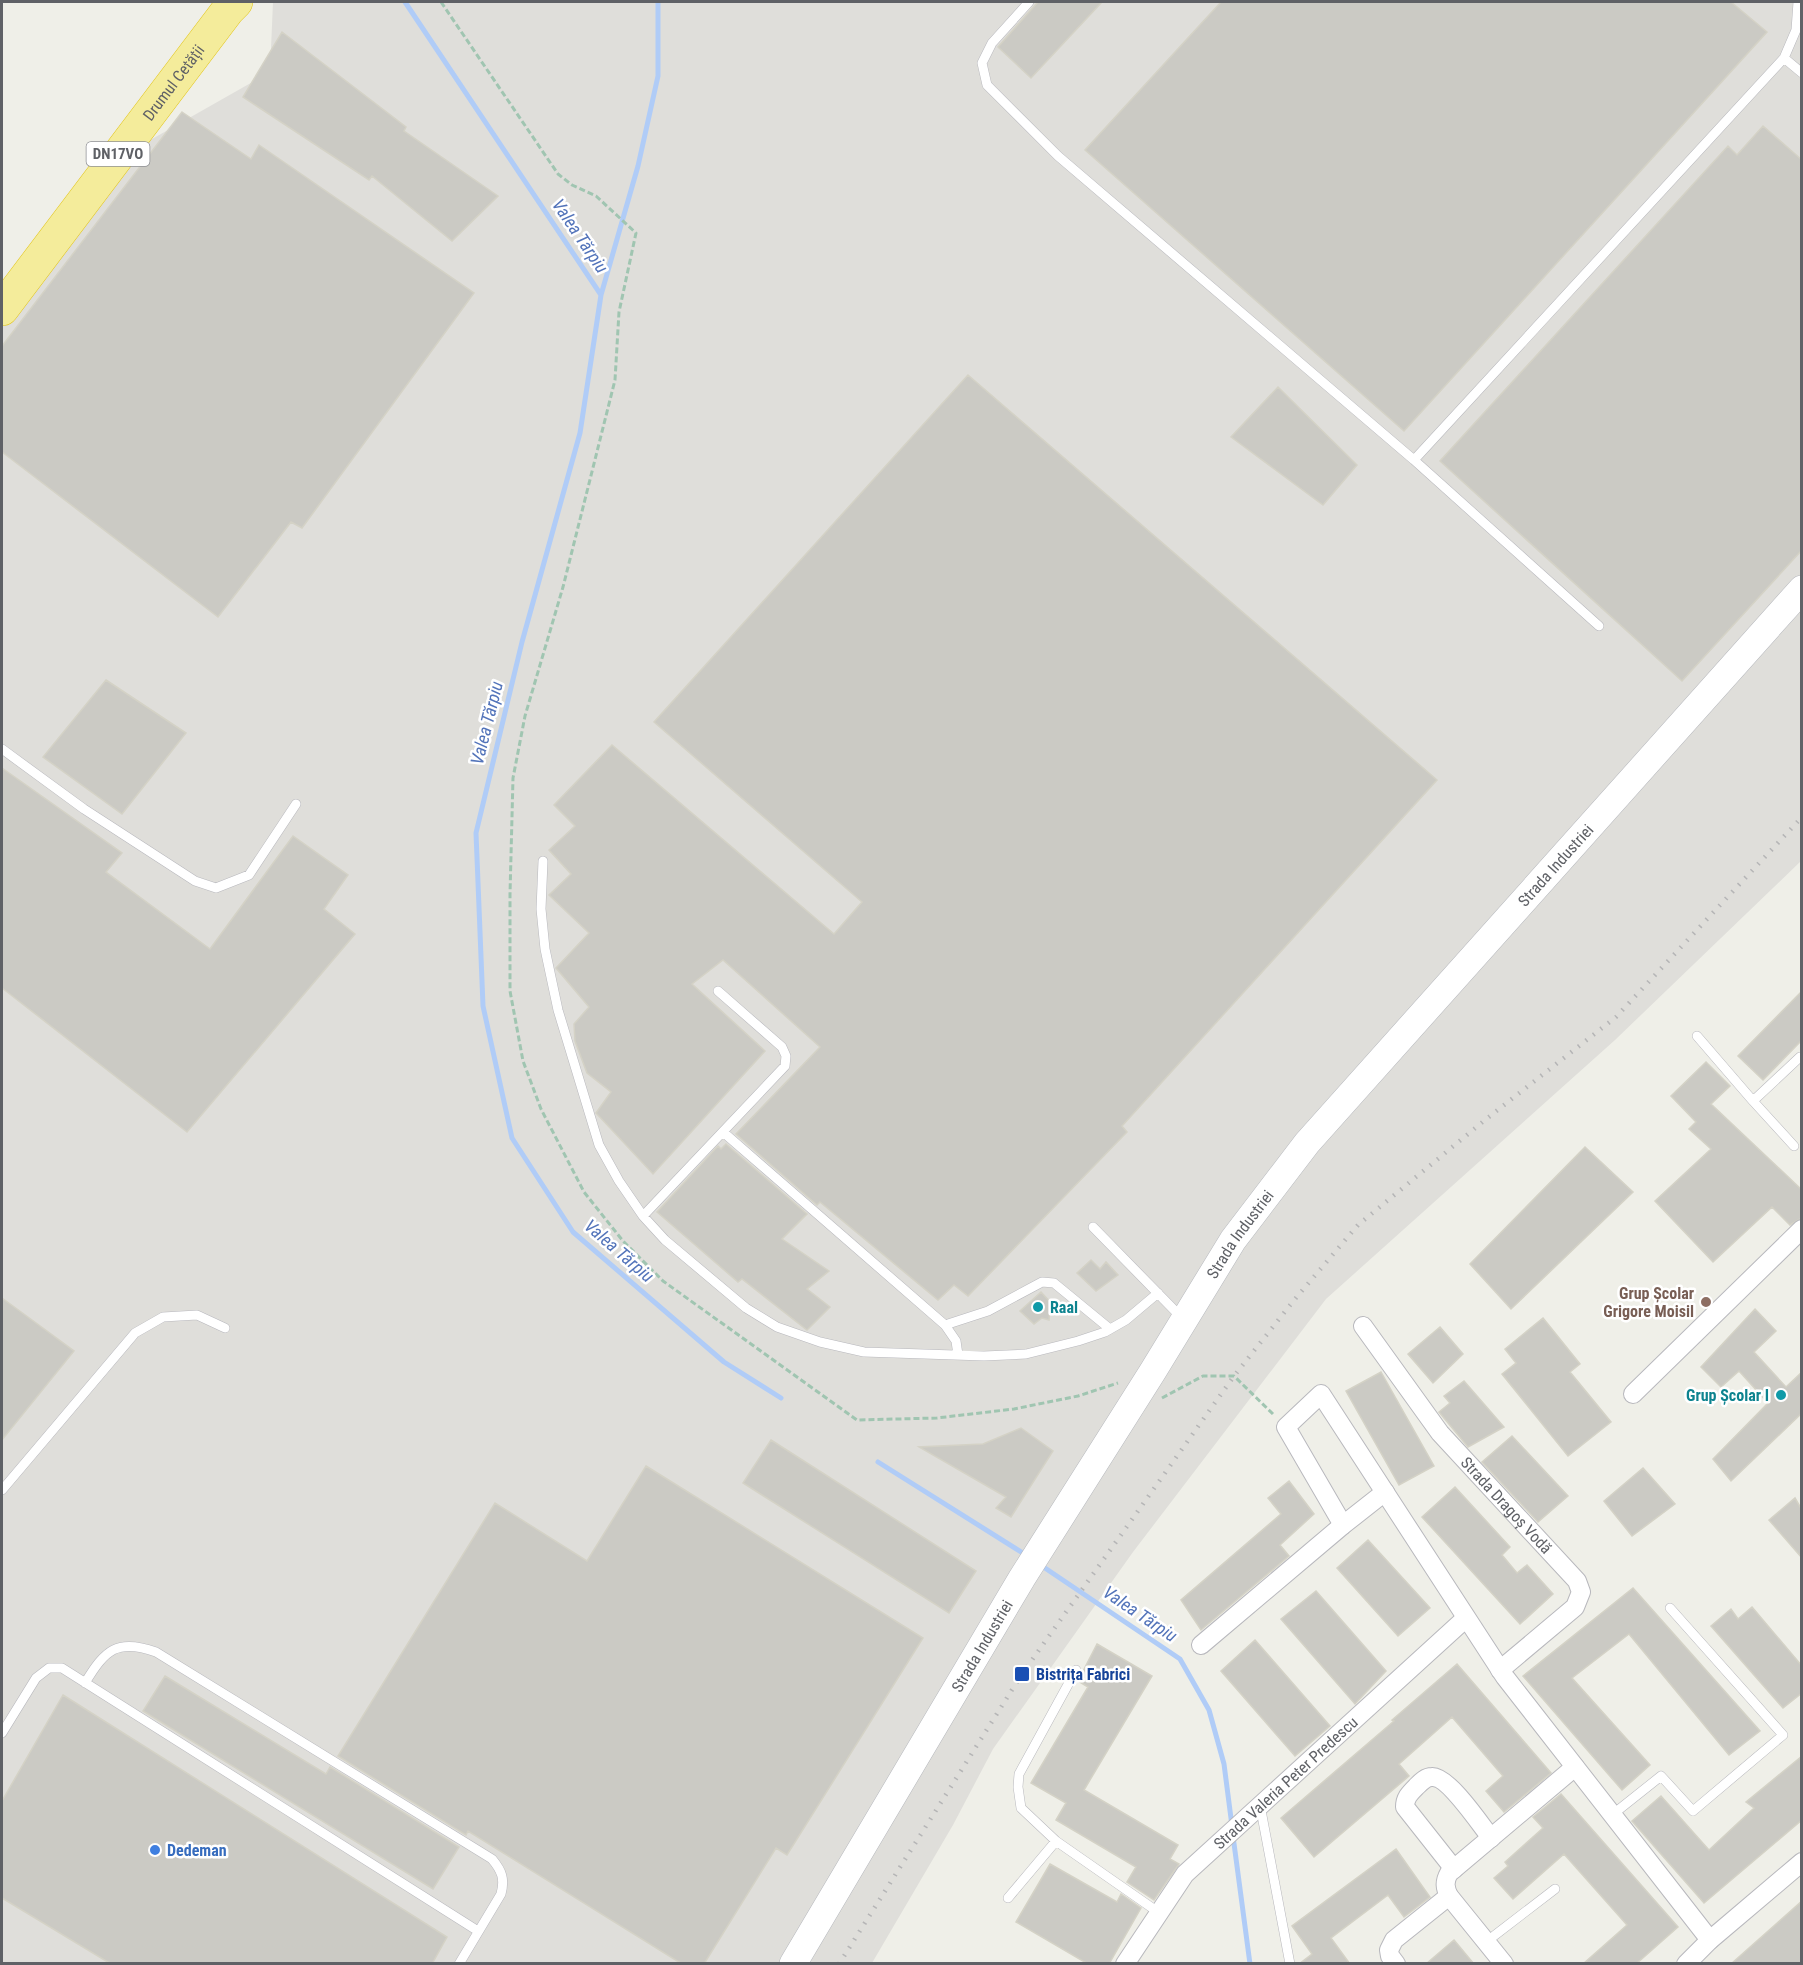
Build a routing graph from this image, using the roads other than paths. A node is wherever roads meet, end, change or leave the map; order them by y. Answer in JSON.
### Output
{"nodes":[{"id":1,"x":236,"y":2,"type":"edge"},
{"id":2,"x":1029,"y":2,"type":"edge"},
{"id":3,"x":1798,"y":2,"type":"edge"},
{"id":4,"x":1784,"y":58,"type":"junction"},
{"id":5,"x":1802,"y":73,"type":"edge"},
{"id":6,"x":2,"y":309,"type":"edge"},
{"id":7,"x":1414,"y":460,"type":"junction"},
{"id":8,"x":1802,"y":589,"type":"edge"},
{"id":9,"x":1599,"y":626,"type":"dead end"},
{"id":10,"x":2,"y":749,"type":"edge"},
{"id":11,"x":296,"y":804,"type":"dead end"},
{"id":12,"x":543,"y":861,"type":"dead end"},
{"id":13,"x":718,"y":991,"type":"dead end"},
{"id":14,"x":1697,"y":1036,"type":"dead end"},
{"id":15,"x":1801,"y":1057,"type":"edge"},
{"id":16,"x":1753,"y":1101,"type":"junction"},
{"id":17,"x":723,"y":1132,"type":"junction"},
{"id":18,"x":1794,"y":1146,"type":"dead end"},
{"id":19,"x":643,"y":1216,"type":"junction"},
{"id":20,"x":1093,"y":1227,"type":"dead end"},
{"id":21,"x":1802,"y":1230,"type":"edge"},
{"id":22,"x":1158,"y":1293,"type":"junction"},
{"id":23,"x":1184,"y":1320,"type":"junction"},
{"id":24,"x":945,"y":1325,"type":"junction"},
{"id":25,"x":1363,"y":1326,"type":"dead end"},
{"id":26,"x":225,"y":1328,"type":"dead end"},
{"id":27,"x":1110,"y":1329,"type":"junction"},
{"id":28,"x":958,"y":1355,"type":"junction"},
{"id":29,"x":1633,"y":1394,"type":"dead end"},
{"id":30,"x":2,"y":1490,"type":"edge"},
{"id":31,"x":1385,"y":1492,"type":"junction"},
{"id":32,"x":1343,"y":1525,"type":"junction"},
{"id":33,"x":1670,"y":1608,"type":"dead end"},
{"id":34,"x":1466,"y":1618,"type":"junction"},
{"id":35,"x":1202,"y":1645,"type":"dead end"},
{"id":36,"x":1076,"y":1670,"type":"dead end"},
{"id":37,"x":1500,"y":1670,"type":"junction"},
{"id":38,"x":85,"y":1683,"type":"junction"},
{"id":39,"x":2,"y":1733,"type":"edge"},
{"id":40,"x":1575,"y":1767,"type":"junction"},
{"id":41,"x":1260,"y":1805,"type":"junction"},
{"id":42,"x":1612,"y":1815,"type":"junction"},
{"id":43,"x":1491,"y":1838,"type":"junction"},
{"id":44,"x":1056,"y":1841,"type":"junction"},
{"id":45,"x":1802,"y":1862,"type":"edge"},
{"id":46,"x":1454,"y":1869,"type":"junction"},
{"id":47,"x":1555,"y":1889,"type":"dead end"},
{"id":48,"x":1449,"y":1896,"type":"junction"},
{"id":49,"x":1008,"y":1898,"type":"dead end"},
{"id":50,"x":1158,"y":1912,"type":"junction"},
{"id":51,"x":478,"y":1931,"type":"junction"},
{"id":52,"x":1710,"y":1940,"type":"junction"},
{"id":53,"x":1486,"y":1942,"type":"junction"},
{"id":54,"x":459,"y":1964,"type":"edge"},
{"id":55,"x":794,"y":1964,"type":"edge"},
{"id":56,"x":1125,"y":1964,"type":"edge"},
{"id":57,"x":1290,"y":1964,"type":"edge"},
{"id":58,"x":1396,"y":1964,"type":"edge"},
{"id":59,"x":1504,"y":1964,"type":"edge"},
{"id":60,"x":1686,"y":1964,"type":"edge"}],
"edges":[{"from":1,"to":6,"type":"highway","name":"Drumul Cetății","number":"DN17VO"},
{"from":2,"to":7,"type":"lane"},
{"from":3,"to":4,"type":"lane"},
{"from":4,"to":5,"type":"lane"},
{"from":4,"to":7,"type":"lane"},
{"from":7,"to":9,"type":"lane"},
{"from":8,"to":23,"type":"street","name":"Strada Industriei"},
{"from":10,"to":11,"type":"lane"},
{"from":12,"to":19,"type":"lane"},
{"from":13,"to":17,"type":"lane"},
{"from":14,"to":16,"type":"lane"},
{"from":15,"to":16,"type":"lane"},
{"from":16,"to":18,"type":"lane"},
{"from":17,"to":19,"type":"lane"},
{"from":17,"to":24,"type":"lane"},
{"from":19,"to":28,"type":"lane"},
{"from":20,"to":22,"type":"lane"},
{"from":21,"to":29,"type":"street"},
{"from":22,"to":23,"type":"lane"},
{"from":22,"to":27,"type":"lane"},
{"from":23,"to":55,"type":"street","name":"Strada Industriei"},
{"from":24,"to":27,"type":"lane"},
{"from":24,"to":28,"type":"lane"},
{"from":25,"to":37,"type":"street","name":"Strada Dragoș Vodă"},
{"from":26,"to":30,"type":"lane"},
{"from":27,"to":28,"type":"lane"},
{"from":31,"to":32,"type":"street"},
{"from":31,"to":32,"type":"street"},
{"from":31,"to":34,"type":"street"},
{"from":32,"to":35,"type":"street"},
{"from":33,"to":42,"type":"lane"},
{"from":34,"to":37,"type":"street"},
{"from":34,"to":41,"type":"street","name":"Strada Valeria Peter Predescu"},
{"from":36,"to":44,"type":"lane"},
{"from":37,"to":40,"type":"street"},
{"from":38,"to":39,"type":"lane"},
{"from":38,"to":51,"type":"lane"},
{"from":38,"to":51,"type":"lane"},
{"from":40,"to":42,"type":"street"},
{"from":40,"to":43,"type":"street"},
{"from":41,"to":50,"type":"street","name":"Strada Valeria Peter Predescu"},
{"from":41,"to":57,"type":"lane"},
{"from":42,"to":52,"type":"street"},
{"from":43,"to":46,"type":"street"},
{"from":43,"to":46,"type":"street"},
{"from":44,"to":49,"type":"lane"},
{"from":44,"to":50,"type":"lane"},
{"from":45,"to":52,"type":"street"},
{"from":46,"to":48,"type":"street"},
{"from":47,"to":53,"type":"lane"},
{"from":48,"to":53,"type":"street"},
{"from":48,"to":58,"type":"street"},
{"from":50,"to":56,"type":"street","name":"Strada Valeria Peter Predescu"},
{"from":51,"to":54,"type":"lane"},
{"from":52,"to":60,"type":"street"},
{"from":53,"to":59,"type":"street"}]}
